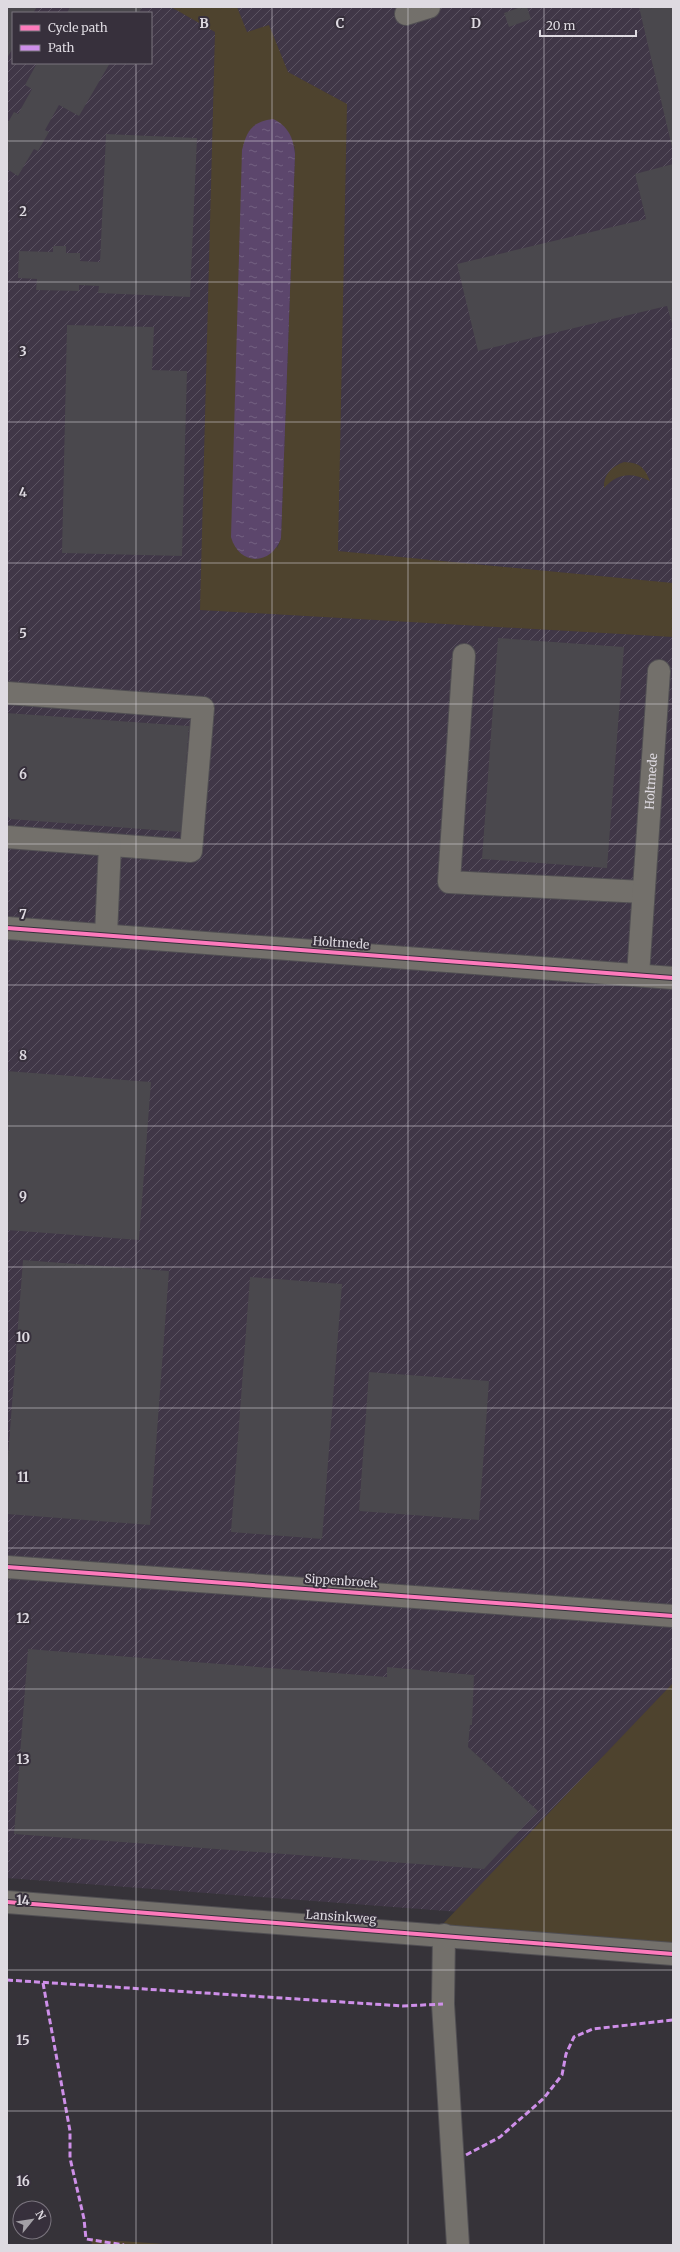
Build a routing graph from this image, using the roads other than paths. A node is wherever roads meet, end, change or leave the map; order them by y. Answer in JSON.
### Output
{"nodes":[{"id":1,"x":429,"y":7,"type":"edge"},
{"id":2,"x":406,"y":14,"type":"dead end"},
{"id":3,"x":464,"y":655,"type":"dead end"},
{"id":4,"x":660,"y":672,"type":"dead end"},
{"id":5,"x":7,"y":693,"type":"edge"},
{"id":6,"x":7,"y":838,"type":"edge"},
{"id":7,"x":110,"y":845,"type":"junction"},
{"id":8,"x":643,"y":892,"type":"junction"},
{"id":9,"x":7,"y":928,"type":"edge"},
{"id":10,"x":106,"y":935,"type":"junction"},
{"id":11,"x":638,"y":975,"type":"junction"},
{"id":12,"x":673,"y":978,"type":"edge"},
{"id":13,"x":7,"y":1567,"type":"edge"},
{"id":14,"x":673,"y":1616,"type":"edge"},
{"id":15,"x":7,"y":1902,"type":"edge"},
{"id":16,"x":444,"y":1935,"type":"junction"},
{"id":17,"x":673,"y":1954,"type":"edge"},
{"id":18,"x":458,"y":2245,"type":"edge"}],
"edges":[{"from":1,"to":2,"type":"street"},
{"from":3,"to":8,"type":"street"},
{"from":4,"to":8,"type":"street","name":"Holtmede"},
{"from":5,"to":7,"type":"street"},
{"from":6,"to":7,"type":"street"},
{"from":7,"to":10,"type":"street"},
{"from":8,"to":11,"type":"street","name":"Holtmede"},
{"from":9,"to":10,"type":"street","name":"Holtmede"},
{"from":10,"to":11,"type":"street","name":"Holtmede"},
{"from":11,"to":12,"type":"street","name":"Holtmede"},
{"from":13,"to":14,"type":"street","name":"Sippenbroek"},
{"from":15,"to":16,"type":"street","name":"Lansinkweg"},
{"from":16,"to":17,"type":"street","name":"Lansinkweg"},
{"from":16,"to":18,"type":"street"}]}
